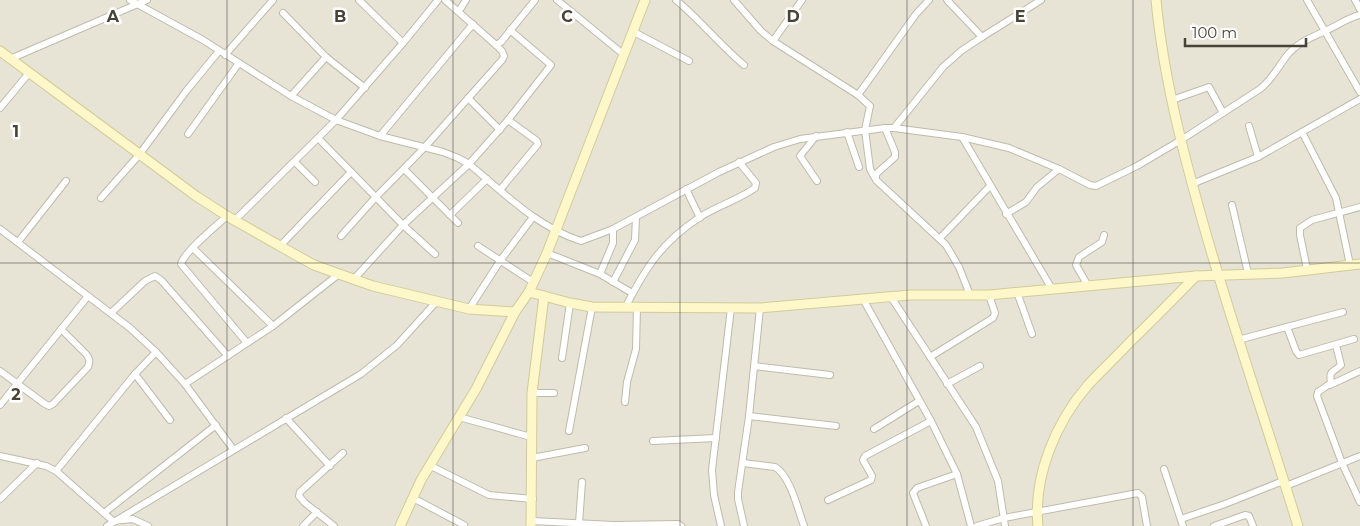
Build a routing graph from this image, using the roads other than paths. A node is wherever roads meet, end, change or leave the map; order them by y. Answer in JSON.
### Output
{"nodes":[{"id":1,"x":130,"y":0,"type":"edge"},
{"id":2,"x":147,"y":0,"type":"edge"},
{"id":3,"x":273,"y":0,"type":"edge"},
{"id":4,"x":359,"y":0,"type":"edge"},
{"id":5,"x":438,"y":0,"type":"edge"},
{"id":6,"x":446,"y":0,"type":"edge"},
{"id":7,"x":466,"y":0,"type":"edge"},
{"id":8,"x":535,"y":0,"type":"edge"},
{"id":9,"x":557,"y":0,"type":"edge"},
{"id":10,"x":645,"y":0,"type":"edge"},
{"id":11,"x":676,"y":0,"type":"edge"},
{"id":12,"x":734,"y":0,"type":"edge"},
{"id":13,"x":802,"y":0,"type":"edge"},
{"id":14,"x":929,"y":0,"type":"edge"},
{"id":15,"x":947,"y":0,"type":"edge"},
{"id":16,"x":1041,"y":0,"type":"edge"},
{"id":17,"x":1156,"y":0,"type":"edge"},
{"id":18,"x":1307,"y":0,"type":"edge"},
{"id":19,"x":1355,"y":0,"type":"edge"},
{"id":20,"x":138,"y":5,"type":"junction"},
{"id":21,"x":1360,"y":9,"type":"edge"},
{"id":22,"x":459,"y":11,"type":"junction"},
{"id":23,"x":283,"y":13,"type":"dead end"},
{"id":24,"x":1360,"y":15,"type":"edge"},
{"id":25,"x":473,"y":24,"type":"junction"},
{"id":26,"x":510,"y":30,"type":"junction"},
{"id":27,"x":632,"y":31,"type":"junction"},
{"id":28,"x":1326,"y":31,"type":"junction"},
{"id":29,"x":982,"y":37,"type":"junction"},
{"id":30,"x":773,"y":41,"type":"junction"},
{"id":31,"x":403,"y":43,"type":"junction"},
{"id":32,"x":496,"y":45,"type":"junction"},
{"id":33,"x":0,"y":51,"type":"edge"},
{"id":34,"x":222,"y":53,"type":"junction"},
{"id":35,"x":624,"y":54,"type":"junction"},
{"id":36,"x":326,"y":57,"type":"junction"},
{"id":37,"x":10,"y":58,"type":"junction"},
{"id":38,"x":689,"y":61,"type":"dead end"},
{"id":39,"x":239,"y":63,"type":"junction"},
{"id":40,"x":744,"y":65,"type":"dead end"},
{"id":41,"x":29,"y":73,"type":"junction"},
{"id":42,"x":365,"y":88,"type":"junction"},
{"id":43,"x":1360,"y":92,"type":"edge"},
{"id":44,"x":858,"y":95,"type":"junction"},
{"id":45,"x":291,"y":96,"type":"junction"},
{"id":46,"x":468,"y":98,"type":"junction"},
{"id":47,"x":1360,"y":99,"type":"edge"},
{"id":48,"x":1172,"y":100,"type":"junction"},
{"id":49,"x":0,"y":108,"type":"edge"},
{"id":50,"x":1223,"y":113,"type":"junction"},
{"id":51,"x":336,"y":120,"type":"junction"},
{"id":52,"x":508,"y":120,"type":"junction"},
{"id":53,"x":1249,"y":126,"type":"dead end"},
{"id":54,"x":885,"y":128,"type":"junction"},
{"id":55,"x":894,"y":128,"type":"junction"},
{"id":56,"x":500,"y":130,"type":"junction"},
{"id":57,"x":865,"y":130,"type":"junction"},
{"id":58,"x":847,"y":132,"type":"junction"},
{"id":59,"x":1302,"y":132,"type":"junction"},
{"id":60,"x":188,"y":134,"type":"dead end"},
{"id":61,"x":380,"y":136,"type":"junction"},
{"id":62,"x":816,"y":136,"type":"junction"},
{"id":63,"x":962,"y":138,"type":"junction"},
{"id":64,"x":319,"y":139,"type":"junction"},
{"id":65,"x":1181,"y":140,"type":"junction"},
{"id":66,"x":424,"y":148,"type":"junction"},
{"id":67,"x":139,"y":154,"type":"junction"},
{"id":68,"x":1258,"y":157,"type":"junction"},
{"id":69,"x":295,"y":162,"type":"junction"},
{"id":70,"x":739,"y":162,"type":"junction"},
{"id":71,"x":469,"y":164,"type":"junction"},
{"id":72,"x":859,"y":167,"type":"dead end"},
{"id":73,"x":404,"y":169,"type":"junction"},
{"id":74,"x":1059,"y":169,"type":"junction"},
{"id":75,"x":351,"y":172,"type":"junction"},
{"id":76,"x":876,"y":178,"type":"junction"},
{"id":77,"x":487,"y":179,"type":"junction"},
{"id":78,"x":66,"y":181,"type":"dead end"},
{"id":79,"x":817,"y":181,"type":"dead end"},
{"id":80,"x":315,"y":182,"type":"dead end"},
{"id":81,"x":1192,"y":184,"type":"junction"},
{"id":82,"x":990,"y":186,"type":"junction"},
{"id":83,"x":686,"y":189,"type":"junction"},
{"id":84,"x":500,"y":190,"type":"junction"},
{"id":85,"x":101,"y":198,"type":"dead end"},
{"id":86,"x":375,"y":198,"type":"junction"},
{"id":87,"x":433,"y":199,"type":"junction"},
{"id":88,"x":1232,"y":205,"type":"dead end"},
{"id":89,"x":1360,"y":207,"type":"edge"},
{"id":90,"x":1339,"y":212,"type":"junction"},
{"id":91,"x":1006,"y":214,"type":"junction"},
{"id":92,"x":450,"y":215,"type":"junction"},
{"id":93,"x":533,"y":217,"type":"junction"},
{"id":94,"x":636,"y":217,"type":"junction"},
{"id":95,"x":230,"y":218,"type":"junction"},
{"id":96,"x":700,"y":218,"type":"junction"},
{"id":97,"x":458,"y":223,"type":"dead end"},
{"id":98,"x":403,"y":225,"type":"junction"},
{"id":99,"x":0,"y":229,"type":"edge"},
{"id":100,"x":613,"y":229,"type":"junction"},
{"id":101,"x":557,"y":231,"type":"junction"},
{"id":102,"x":1104,"y":235,"type":"dead end"},
{"id":103,"x":341,"y":236,"type":"dead end"},
{"id":104,"x":940,"y":238,"type":"junction"},
{"id":105,"x":18,"y":242,"type":"junction"},
{"id":106,"x":280,"y":246,"type":"junction"},
{"id":107,"x":478,"y":246,"type":"dead end"},
{"id":108,"x":194,"y":248,"type":"junction"},
{"id":109,"x":547,"y":253,"type":"junction"},
{"id":110,"x":435,"y":254,"type":"dead end"},
{"id":111,"x":500,"y":261,"type":"junction"},
{"id":112,"x":1355,"y":264,"type":"edge"},
{"id":113,"x":1307,"y":269,"type":"junction"},
{"id":114,"x":339,"y":274,"type":"junction"},
{"id":115,"x":600,"y":274,"type":"junction"},
{"id":116,"x":1248,"y":274,"type":"junction"},
{"id":117,"x":1196,"y":276,"type":"junction"},
{"id":118,"x":1219,"y":276,"type":"junction"},
{"id":119,"x":354,"y":279,"type":"junction"},
{"id":120,"x":533,"y":282,"type":"junction"},
{"id":121,"x":613,"y":282,"type":"junction"},
{"id":122,"x":1088,"y":286,"type":"junction"},
{"id":123,"x":1052,"y":289,"type":"junction"},
{"id":124,"x":529,"y":292,"type":"junction"},
{"id":125,"x":1017,"y":292,"type":"junction"},
{"id":126,"x":632,"y":293,"type":"junction"},
{"id":127,"x":970,"y":295,"type":"junction"},
{"id":128,"x":989,"y":295,"type":"junction"},
{"id":129,"x":88,"y":296,"type":"junction"},
{"id":130,"x":544,"y":296,"type":"junction"},
{"id":131,"x":891,"y":297,"type":"junction"},
{"id":132,"x":863,"y":299,"type":"junction"},
{"id":133,"x":437,"y":301,"type":"junction"},
{"id":134,"x":570,"y":303,"type":"junction"},
{"id":135,"x":592,"y":307,"type":"junction"},
{"id":136,"x":469,"y":308,"type":"junction"},
{"id":137,"x":625,"y":308,"type":"junction"},
{"id":138,"x":637,"y":308,"type":"junction"},
{"id":139,"x":731,"y":308,"type":"junction"},
{"id":140,"x":760,"y":308,"type":"junction"},
{"id":141,"x":515,"y":312,"type":"junction"},
{"id":142,"x":1344,"y":312,"type":"dead end"},
{"id":143,"x":110,"y":313,"type":"junction"},
{"id":144,"x":273,"y":326,"type":"junction"},
{"id":145,"x":1288,"y":326,"type":"junction"},
{"id":146,"x":61,"y":329,"type":"junction"},
{"id":147,"x":1032,"y":334,"type":"dead end"},
{"id":148,"x":1354,"y":339,"type":"dead end"},
{"id":149,"x":1238,"y":340,"type":"junction"},
{"id":150,"x":247,"y":343,"type":"junction"},
{"id":151,"x":1336,"y":345,"type":"junction"},
{"id":152,"x":156,"y":352,"type":"junction"},
{"id":153,"x":228,"y":356,"type":"junction"},
{"id":154,"x":930,"y":357,"type":"junction"},
{"id":155,"x":562,"y":358,"type":"dead end"},
{"id":156,"x":754,"y":366,"type":"junction"},
{"id":157,"x":980,"y":366,"type":"dead end"},
{"id":158,"x":0,"y":371,"type":"edge"},
{"id":159,"x":1360,"y":371,"type":"edge"},
{"id":160,"x":135,"y":374,"type":"junction"},
{"id":161,"x":830,"y":375,"type":"dead end"},
{"id":162,"x":17,"y":382,"type":"junction"},
{"id":163,"x":186,"y":384,"type":"junction"},
{"id":164,"x":947,"y":384,"type":"junction"},
{"id":165,"x":1330,"y":385,"type":"junction"},
{"id":166,"x":532,"y":393,"type":"junction"},
{"id":167,"x":554,"y":393,"type":"dead end"},
{"id":168,"x":919,"y":401,"type":"junction"},
{"id":169,"x":625,"y":402,"type":"dead end"},
{"id":170,"x":0,"y":405,"type":"edge"},
{"id":171,"x":749,"y":416,"type":"junction"},
{"id":172,"x":459,"y":417,"type":"junction"},
{"id":173,"x":286,"y":418,"type":"junction"},
{"id":174,"x":170,"y":420,"type":"dead end"},
{"id":175,"x":931,"y":421,"type":"junction"},
{"id":176,"x":216,"y":425,"type":"junction"},
{"id":177,"x":836,"y":426,"type":"dead end"},
{"id":178,"x":874,"y":429,"type":"dead end"},
{"id":179,"x":569,"y":431,"type":"dead end"},
{"id":180,"x":531,"y":437,"type":"junction"},
{"id":181,"x":716,"y":438,"type":"junction"},
{"id":182,"x":653,"y":441,"type":"dead end"},
{"id":183,"x":585,"y":448,"type":"dead end"},
{"id":184,"x":233,"y":449,"type":"junction"},
{"id":185,"x":343,"y":453,"type":"dead end"},
{"id":186,"x":0,"y":456,"type":"edge"},
{"id":187,"x":1360,"y":456,"type":"edge"},
{"id":188,"x":532,"y":458,"type":"junction"},
{"id":189,"x":37,"y":463,"type":"junction"},
{"id":190,"x":743,"y":463,"type":"junction"},
{"id":191,"x":1342,"y":463,"type":"junction"},
{"id":192,"x":429,"y":465,"type":"junction"},
{"id":193,"x":330,"y":466,"type":"junction"},
{"id":194,"x":1164,"y":469,"type":"dead end"},
{"id":195,"x":56,"y":471,"type":"junction"},
{"id":196,"x":957,"y":474,"type":"junction"},
{"id":197,"x":582,"y":482,"type":"dead end"},
{"id":198,"x":1285,"y":484,"type":"junction"},
{"id":199,"x":412,"y":498,"type":"junction"},
{"id":200,"x":0,"y":499,"type":"edge"},
{"id":201,"x":532,"y":499,"type":"junction"},
{"id":202,"x":828,"y":500,"type":"dead end"},
{"id":203,"x":1360,"y":502,"type":"edge"},
{"id":204,"x":317,"y":512,"type":"junction"},
{"id":205,"x":1037,"y":512,"type":"junction"},
{"id":206,"x":104,"y":513,"type":"junction"},
{"id":207,"x":1004,"y":518,"type":"junction"},
{"id":208,"x":1181,"y":519,"type":"junction"},
{"id":209,"x":113,"y":521,"type":"junction"},
{"id":210,"x":532,"y":523,"type":"edge"},
{"id":211,"x":579,"y":523,"type":"junction"},
{"id":212,"x":464,"y":525,"type":"edge"},
{"id":213,"x":107,"y":526,"type":"edge"},
{"id":214,"x":148,"y":526,"type":"edge"},
{"id":215,"x":303,"y":526,"type":"edge"},
{"id":216,"x":334,"y":526,"type":"edge"},
{"id":217,"x":400,"y":526,"type":"edge"},
{"id":218,"x":681,"y":526,"type":"edge"},
{"id":219,"x":721,"y":526,"type":"edge"},
{"id":220,"x":744,"y":526,"type":"edge"},
{"id":221,"x":803,"y":526,"type":"edge"},
{"id":222,"x":926,"y":526,"type":"edge"},
{"id":223,"x":971,"y":526,"type":"edge"},
{"id":224,"x":977,"y":526,"type":"edge"},
{"id":225,"x":1005,"y":526,"type":"edge"},
{"id":226,"x":1038,"y":526,"type":"edge"},
{"id":227,"x":1146,"y":526,"type":"edge"},
{"id":228,"x":1183,"y":526,"type":"edge"},
{"id":229,"x":1214,"y":526,"type":"edge"},
{"id":230,"x":1253,"y":526,"type":"edge"},
{"id":231,"x":1298,"y":526,"type":"edge"}],
"edges":[{"from":1,"to":20,"type":"street"},
{"from":2,"to":20,"type":"street"},
{"from":3,"to":34,"type":"street"},
{"from":4,"to":31,"type":"street"},
{"from":5,"to":31,"type":"street"},
{"from":6,"to":22,"type":"street"},
{"from":7,"to":22,"type":"street"},
{"from":8,"to":26,"type":"street"},
{"from":9,"to":35,"type":"street"},
{"from":10,"to":27,"type":"street"},
{"from":11,"to":40,"type":"street"},
{"from":12,"to":30,"type":"street"},
{"from":13,"to":30,"type":"street"},
{"from":14,"to":44,"type":"street"},
{"from":15,"to":29,"type":"street"},
{"from":16,"to":29,"type":"street"},
{"from":17,"to":48,"type":"street"},
{"from":18,"to":28,"type":"street"},
{"from":19,"to":21,"type":"street"},
{"from":20,"to":34,"type":"street"},
{"from":20,"to":37,"type":"street"},
{"from":22,"to":25,"type":"street"},
{"from":23,"to":36,"type":"street"},
{"from":24,"to":28,"type":"street"},
{"from":25,"to":32,"type":"street"},
{"from":25,"to":61,"type":"street"},
{"from":26,"to":32,"type":"street"},
{"from":26,"to":52,"type":"street"},
{"from":27,"to":35,"type":"street"},
{"from":27,"to":38,"type":"street"},
{"from":28,"to":43,"type":"street"},
{"from":28,"to":50,"type":"street"},
{"from":29,"to":55,"type":"street"},
{"from":30,"to":44,"type":"street"},
{"from":31,"to":42,"type":"street"},
{"from":32,"to":46,"type":"street"},
{"from":33,"to":37,"type":"street"},
{"from":34,"to":39,"type":"street"},
{"from":34,"to":67,"type":"street"},
{"from":35,"to":101,"type":"street"},
{"from":36,"to":42,"type":"street"},
{"from":36,"to":45,"type":"street"},
{"from":37,"to":41,"type":"street"},
{"from":39,"to":45,"type":"street"},
{"from":39,"to":60,"type":"street"},
{"from":41,"to":49,"type":"street"},
{"from":41,"to":67,"type":"street"},
{"from":42,"to":51,"type":"street"},
{"from":44,"to":57,"type":"street"},
{"from":45,"to":51,"type":"street"},
{"from":46,"to":56,"type":"street"},
{"from":46,"to":66,"type":"street"},
{"from":47,"to":59,"type":"street"},
{"from":48,"to":50,"type":"street"},
{"from":48,"to":65,"type":"street"},
{"from":50,"to":65,"type":"street"},
{"from":51,"to":61,"type":"street"},
{"from":51,"to":64,"type":"street"},
{"from":52,"to":56,"type":"street"},
{"from":52,"to":84,"type":"street"},
{"from":53,"to":68,"type":"street"},
{"from":54,"to":55,"type":"street"},
{"from":54,"to":57,"type":"street"},
{"from":54,"to":76,"type":"street"},
{"from":55,"to":63,"type":"street"},
{"from":56,"to":71,"type":"street"},
{"from":57,"to":58,"type":"street"},
{"from":57,"to":76,"type":"street"},
{"from":58,"to":62,"type":"street"},
{"from":58,"to":72,"type":"street"},
{"from":59,"to":68,"type":"street"},
{"from":59,"to":90,"type":"street"},
{"from":61,"to":66,"type":"street"},
{"from":62,"to":70,"type":"street"},
{"from":62,"to":79,"type":"street"},
{"from":63,"to":74,"type":"street"},
{"from":63,"to":82,"type":"street"},
{"from":64,"to":69,"type":"street"},
{"from":64,"to":75,"type":"street"},
{"from":65,"to":74,"type":"street"},
{"from":65,"to":81,"type":"street"},
{"from":66,"to":71,"type":"street"},
{"from":66,"to":73,"type":"street"},
{"from":67,"to":85,"type":"street"},
{"from":67,"to":95,"type":"street"},
{"from":68,"to":81,"type":"street"},
{"from":69,"to":80,"type":"street"},
{"from":69,"to":95,"type":"street"},
{"from":70,"to":83,"type":"street"},
{"from":70,"to":96,"type":"street"},
{"from":71,"to":77,"type":"street"},
{"from":71,"to":87,"type":"street"},
{"from":73,"to":86,"type":"street"},
{"from":73,"to":87,"type":"street"},
{"from":74,"to":91,"type":"street"},
{"from":75,"to":86,"type":"street"},
{"from":75,"to":106,"type":"street"},
{"from":76,"to":104,"type":"street"},
{"from":77,"to":84,"type":"street"},
{"from":77,"to":92,"type":"street"},
{"from":78,"to":105,"type":"street"},
{"from":81,"to":118,"type":"street"},
{"from":82,"to":91,"type":"street"},
{"from":82,"to":104,"type":"street"},
{"from":83,"to":94,"type":"street"},
{"from":83,"to":96,"type":"street"},
{"from":84,"to":93,"type":"street"},
{"from":86,"to":98,"type":"street"},
{"from":86,"to":103,"type":"street"},
{"from":87,"to":92,"type":"street"},
{"from":87,"to":98,"type":"street"},
{"from":88,"to":116,"type":"street"},
{"from":89,"to":90,"type":"street"},
{"from":90,"to":112,"type":"street"},
{"from":90,"to":113,"type":"street"},
{"from":91,"to":123,"type":"street"},
{"from":92,"to":97,"type":"street"},
{"from":93,"to":101,"type":"street"},
{"from":93,"to":111,"type":"street"},
{"from":94,"to":100,"type":"street"},
{"from":94,"to":121,"type":"street"},
{"from":95,"to":106,"type":"street"},
{"from":95,"to":108,"type":"street"},
{"from":96,"to":126,"type":"street"},
{"from":98,"to":110,"type":"street"},
{"from":98,"to":119,"type":"street"},
{"from":99,"to":105,"type":"street"},
{"from":100,"to":101,"type":"street"},
{"from":100,"to":115,"type":"street"},
{"from":101,"to":109,"type":"street"},
{"from":102,"to":122,"type":"street"},
{"from":104,"to":127,"type":"street"},
{"from":105,"to":129,"type":"street"},
{"from":106,"to":114,"type":"street"},
{"from":107,"to":111,"type":"street"},
{"from":108,"to":144,"type":"street"},
{"from":108,"to":150,"type":"street"},
{"from":109,"to":115,"type":"street"},
{"from":109,"to":120,"type":"street"},
{"from":111,"to":120,"type":"street"},
{"from":111,"to":136,"type":"street"},
{"from":112,"to":113,"type":"street"},
{"from":113,"to":116,"type":"street"},
{"from":114,"to":119,"type":"street"},
{"from":114,"to":144,"type":"street"},
{"from":115,"to":121,"type":"street"},
{"from":116,"to":118,"type":"street"},
{"from":117,"to":118,"type":"street"},
{"from":117,"to":122,"type":"street"},
{"from":117,"to":205,"type":"street"},
{"from":118,"to":149,"type":"street"},
{"from":119,"to":133,"type":"street"},
{"from":120,"to":124,"type":"street"},
{"from":121,"to":126,"type":"street"},
{"from":122,"to":123,"type":"street"},
{"from":123,"to":125,"type":"street"},
{"from":124,"to":130,"type":"street"},
{"from":124,"to":141,"type":"street"},
{"from":125,"to":128,"type":"street"},
{"from":125,"to":147,"type":"street"},
{"from":126,"to":137,"type":"street"},
{"from":127,"to":128,"type":"street"},
{"from":127,"to":131,"type":"street"},
{"from":128,"to":154,"type":"street"},
{"from":129,"to":143,"type":"street"},
{"from":129,"to":146,"type":"street"},
{"from":130,"to":134,"type":"street"},
{"from":130,"to":166,"type":"street"},
{"from":131,"to":132,"type":"street"},
{"from":131,"to":154,"type":"street"},
{"from":132,"to":140,"type":"street"},
{"from":132,"to":168,"type":"street"},
{"from":133,"to":136,"type":"street"},
{"from":133,"to":173,"type":"street"},
{"from":134,"to":135,"type":"street"},
{"from":134,"to":155,"type":"street"},
{"from":135,"to":137,"type":"street"},
{"from":135,"to":179,"type":"street"},
{"from":136,"to":141,"type":"street"},
{"from":137,"to":138,"type":"street"},
{"from":138,"to":139,"type":"street"},
{"from":138,"to":169,"type":"street"},
{"from":139,"to":140,"type":"street"},
{"from":139,"to":181,"type":"street"},
{"from":140,"to":156,"type":"street"},
{"from":141,"to":172,"type":"street"},
{"from":142,"to":145,"type":"street"},
{"from":143,"to":152,"type":"street"},
{"from":143,"to":153,"type":"street"},
{"from":144,"to":150,"type":"street"},
{"from":145,"to":149,"type":"street"},
{"from":145,"to":151,"type":"street"},
{"from":146,"to":162,"type":"street"},
{"from":146,"to":162,"type":"street"},
{"from":148,"to":151,"type":"street"},
{"from":149,"to":198,"type":"street"},
{"from":150,"to":153,"type":"street"},
{"from":151,"to":165,"type":"street"},
{"from":152,"to":160,"type":"street"},
{"from":152,"to":163,"type":"street"},
{"from":153,"to":163,"type":"street"},
{"from":154,"to":164,"type":"street"},
{"from":156,"to":161,"type":"street"},
{"from":156,"to":171,"type":"street"},
{"from":157,"to":164,"type":"street"},
{"from":158,"to":162,"type":"street"},
{"from":159,"to":165,"type":"street"},
{"from":160,"to":174,"type":"street"},
{"from":160,"to":195,"type":"street"},
{"from":162,"to":170,"type":"street"},
{"from":163,"to":176,"type":"street"},
{"from":164,"to":207,"type":"street"},
{"from":165,"to":191,"type":"street"},
{"from":166,"to":167,"type":"street"},
{"from":166,"to":180,"type":"street"},
{"from":168,"to":175,"type":"street"},
{"from":168,"to":178,"type":"street"},
{"from":171,"to":177,"type":"street"},
{"from":171,"to":190,"type":"street"},
{"from":172,"to":180,"type":"street"},
{"from":172,"to":192,"type":"street"},
{"from":173,"to":184,"type":"street"},
{"from":173,"to":193,"type":"street"},
{"from":175,"to":196,"type":"street"},
{"from":175,"to":202,"type":"street"},
{"from":176,"to":184,"type":"street"},
{"from":176,"to":206,"type":"street"},
{"from":180,"to":188,"type":"street"},
{"from":181,"to":182,"type":"street"},
{"from":181,"to":219,"type":"street"},
{"from":183,"to":188,"type":"street"},
{"from":184,"to":209,"type":"street"},
{"from":185,"to":193,"type":"street"},
{"from":186,"to":189,"type":"street"},
{"from":187,"to":191,"type":"street"},
{"from":188,"to":201,"type":"street"},
{"from":189,"to":195,"type":"street"},
{"from":189,"to":200,"type":"street"},
{"from":190,"to":220,"type":"street"},
{"from":190,"to":221,"type":"street"},
{"from":191,"to":198,"type":"street"},
{"from":191,"to":203,"type":"street"},
{"from":192,"to":199,"type":"street"},
{"from":192,"to":201,"type":"street"},
{"from":193,"to":204,"type":"street"},
{"from":194,"to":208,"type":"street"},
{"from":195,"to":206,"type":"street"},
{"from":196,"to":222,"type":"street"},
{"from":196,"to":223,"type":"street"},
{"from":197,"to":211,"type":"street"},
{"from":198,"to":208,"type":"street"},
{"from":198,"to":231,"type":"street"},
{"from":199,"to":212,"type":"street"},
{"from":199,"to":217,"type":"street"},
{"from":201,"to":210,"type":"street"},
{"from":204,"to":215,"type":"street"},
{"from":204,"to":216,"type":"street"},
{"from":205,"to":207,"type":"street"},
{"from":205,"to":226,"type":"street"},
{"from":205,"to":227,"type":"street"},
{"from":206,"to":209,"type":"street"},
{"from":207,"to":224,"type":"street"},
{"from":207,"to":225,"type":"street"},
{"from":208,"to":228,"type":"street"},
{"from":209,"to":213,"type":"street"},
{"from":209,"to":214,"type":"street"},
{"from":210,"to":211,"type":"street"},
{"from":211,"to":218,"type":"street"},
{"from":229,"to":230,"type":"street"}]}
